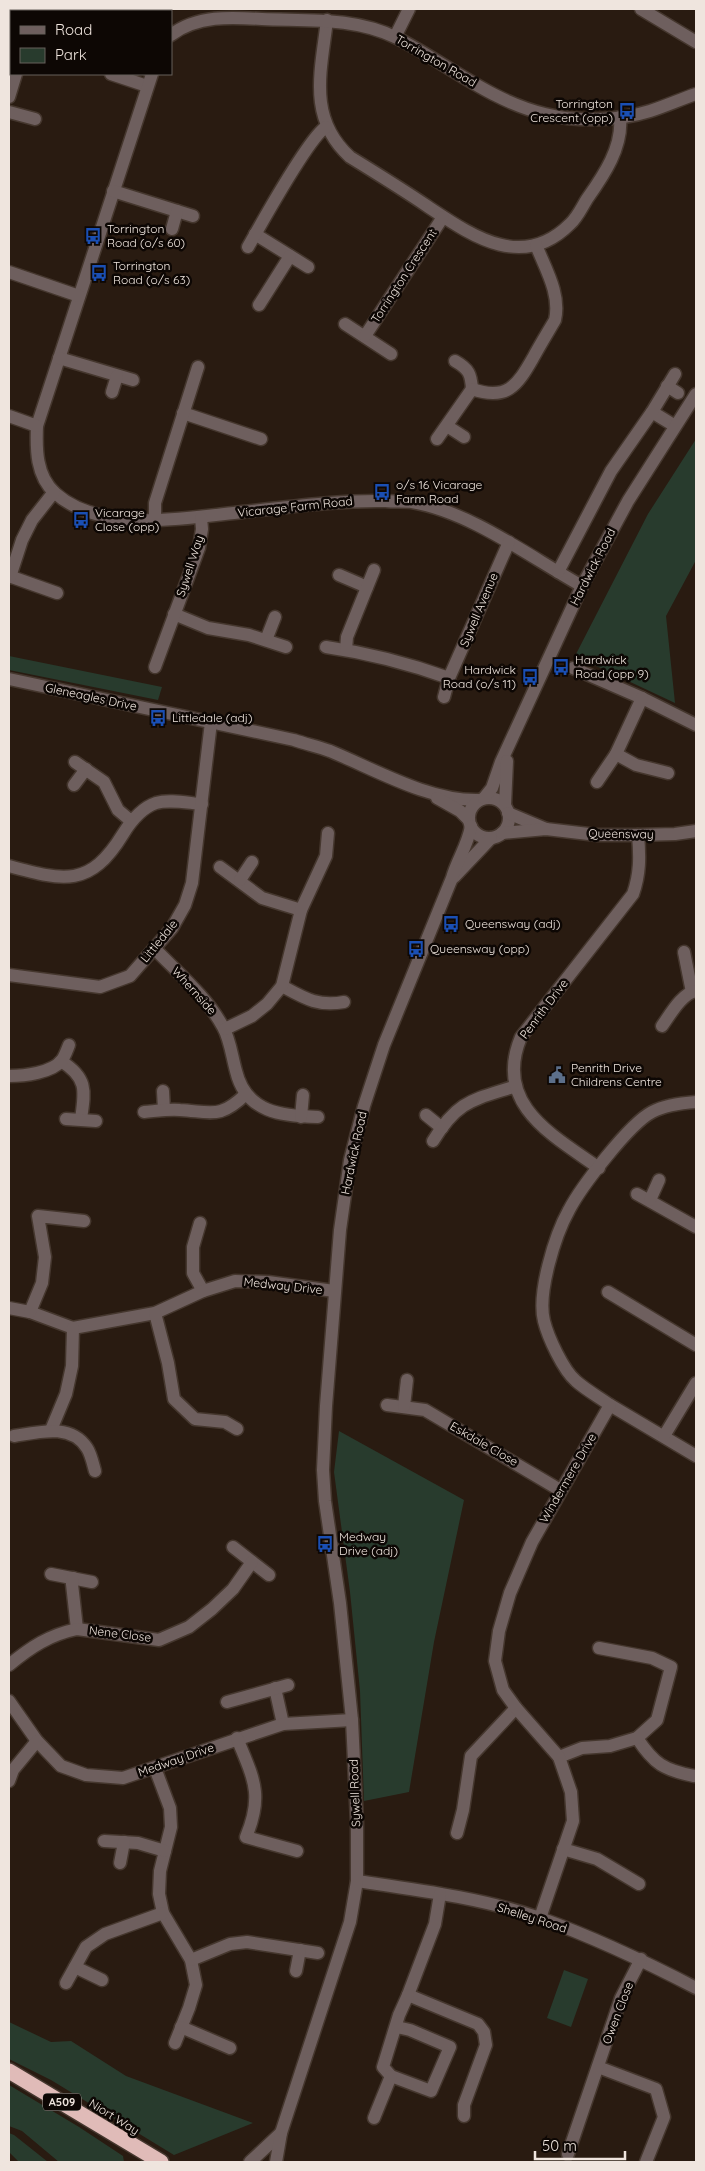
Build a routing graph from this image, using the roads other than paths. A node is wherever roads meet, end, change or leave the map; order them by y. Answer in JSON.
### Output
{"nodes":[{"id":1,"x":409,"y":9,"type":"edge"},
{"id":2,"x":641,"y":9,"type":"edge"},
{"id":3,"x":243,"y":13,"type":"edge"},
{"id":4,"x":328,"y":20,"type":"junction"},
{"id":5,"x":172,"y":34,"type":"edge"},
{"id":6,"x":395,"y":37,"type":"junction"},
{"id":7,"x":696,"y":42,"type":"edge"},
{"id":8,"x":16,"y":75,"type":"edge"},
{"id":9,"x":117,"y":75,"type":"edge"},
{"id":10,"x":149,"y":80,"type":"edge"},
{"id":11,"x":696,"y":94,"type":"edge"},
{"id":12,"x":9,"y":96,"type":"edge"},
{"id":13,"x":9,"y":112,"type":"edge"},
{"id":14,"x":620,"y":117,"type":"junction"},
{"id":15,"x":35,"y":119,"type":"dead end"},
{"id":16,"x":326,"y":127,"type":"junction"},
{"id":17,"x":113,"y":191,"type":"junction"},
{"id":18,"x":177,"y":211,"type":"junction"},
{"id":19,"x":193,"y":216,"type":"dead end"},
{"id":20,"x":444,"y":217,"type":"junction"},
{"id":21,"x":172,"y":229,"type":"dead end"},
{"id":22,"x":255,"y":234,"type":"junction"},
{"id":23,"x":536,"y":245,"type":"junction"},
{"id":24,"x":248,"y":247,"type":"dead end"},
{"id":25,"x":290,"y":256,"type":"junction"},
{"id":26,"x":308,"y":267,"type":"dead end"},
{"id":27,"x":9,"y":272,"type":"edge"},
{"id":28,"x":79,"y":296,"type":"junction"},
{"id":29,"x":258,"y":305,"type":"dead end"},
{"id":30,"x":345,"y":324,"type":"dead end"},
{"id":31,"x":365,"y":336,"type":"junction"},
{"id":32,"x":391,"y":354,"type":"dead end"},
{"id":33,"x":59,"y":358,"type":"junction"},
{"id":34,"x":455,"y":361,"type":"dead end"},
{"id":35,"x":198,"y":367,"type":"dead end"},
{"id":36,"x":675,"y":374,"type":"dead end"},
{"id":37,"x":116,"y":376,"type":"junction"},
{"id":38,"x":133,"y":380,"type":"dead end"},
{"id":39,"x":472,"y":389,"type":"junction"},
{"id":40,"x":112,"y":392,"type":"dead end"},
{"id":41,"x":696,"y":394,"type":"edge"},
{"id":42,"x":652,"y":412,"type":"junction"},
{"id":43,"x":183,"y":413,"type":"junction"},
{"id":44,"x":9,"y":416,"type":"edge"},
{"id":45,"x":37,"y":426,"type":"junction"},
{"id":46,"x":447,"y":426,"type":"junction"},
{"id":47,"x":675,"y":426,"type":"junction"},
{"id":48,"x":464,"y":437,"type":"dead end"},
{"id":49,"x":261,"y":439,"type":"dead end"},
{"id":50,"x":438,"y":439,"type":"dead end"},
{"id":51,"x":54,"y":492,"type":"junction"},
{"id":52,"x":201,"y":518,"type":"junction"},
{"id":53,"x":154,"y":520,"type":"junction"},
{"id":54,"x":509,"y":542,"type":"junction"},
{"id":55,"x":374,"y":570,"type":"dead end"},
{"id":56,"x":558,"y":572,"type":"junction"},
{"id":57,"x":339,"y":575,"type":"dead end"},
{"id":58,"x":10,"y":576,"type":"edge"},
{"id":59,"x":368,"y":586,"type":"junction"},
{"id":60,"x":582,"y":586,"type":"junction"},
{"id":61,"x":57,"y":593,"type":"dead end"},
{"id":62,"x":174,"y":614,"type":"junction"},
{"id":63,"x":275,"y":617,"type":"dead end"},
{"id":64,"x":266,"y":640,"type":"junction"},
{"id":65,"x":286,"y":647,"type":"dead end"},
{"id":66,"x":326,"y":647,"type":"dead end"},
{"id":67,"x":346,"y":650,"type":"junction"},
{"id":68,"x":155,"y":667,"type":"dead end"},
{"id":69,"x":573,"y":668,"type":"dead end"},
{"id":70,"x":449,"y":678,"type":"junction"},
{"id":71,"x":9,"y":679,"type":"edge"},
{"id":72,"x":444,"y":698,"type":"dead end"},
{"id":73,"x":642,"y":698,"type":"junction"},
{"id":74,"x":211,"y":722,"type":"junction"},
{"id":75,"x":696,"y":725,"type":"edge"},
{"id":76,"x":508,"y":751,"type":"junction"},
{"id":77,"x":616,"y":754,"type":"junction"},
{"id":78,"x":668,"y":773,"type":"dead end"},
{"id":79,"x":597,"y":782,"type":"dead end"},
{"id":80,"x":74,"y":785,"type":"dead end"},
{"id":81,"x":431,"y":793,"type":"junction"},
{"id":82,"x":481,"y":799,"type":"junction"},
{"id":83,"x":202,"y":804,"type":"junction"},
{"id":84,"x":506,"y":809,"type":"junction"},
{"id":85,"x":131,"y":820,"type":"junction"},
{"id":86,"x":470,"y":823,"type":"junction"},
{"id":87,"x":546,"y":829,"type":"junction"},
{"id":88,"x":696,"y":831,"type":"edge"},
{"id":89,"x":328,"y":833,"type":"dead end"},
{"id":90,"x":496,"y":835,"type":"junction"},
{"id":91,"x":638,"y":835,"type":"junction"},
{"id":92,"x":252,"y":862,"type":"dead end"},
{"id":93,"x":9,"y":866,"type":"edge"},
{"id":94,"x":220,"y":867,"type":"dead end"},
{"id":95,"x":452,"y":878,"type":"junction"},
{"id":96,"x":240,"y":880,"type":"junction"},
{"id":97,"x":301,"y":910,"type":"junction"},
{"id":98,"x":155,"y":949,"type":"junction"},
{"id":99,"x":684,"y":952,"type":"dead end"},
{"id":100,"x":9,"y":975,"type":"edge"},
{"id":101,"x":282,"y":986,"type":"junction"},
{"id":102,"x":694,"y":991,"type":"edge"},
{"id":103,"x":344,"y":1002,"type":"dead end"},
{"id":104,"x":662,"y":1026,"type":"dead end"},
{"id":105,"x":225,"y":1029,"type":"junction"},
{"id":106,"x":70,"y":1045,"type":"dead end"},
{"id":107,"x":61,"y":1061,"type":"junction"},
{"id":108,"x":9,"y":1076,"type":"edge"},
{"id":109,"x":516,"y":1086,"type":"junction"},
{"id":110,"x":163,"y":1091,"type":"dead end"},
{"id":111,"x":246,"y":1094,"type":"junction"},
{"id":112,"x":303,"y":1095,"type":"dead end"},
{"id":113,"x":696,"y":1102,"type":"edge"},
{"id":114,"x":164,"y":1110,"type":"junction"},
{"id":115,"x":144,"y":1112,"type":"dead end"},
{"id":116,"x":426,"y":1115,"type":"dead end"},
{"id":117,"x":301,"y":1116,"type":"junction"},
{"id":118,"x":318,"y":1118,"type":"dead end"},
{"id":119,"x":66,"y":1119,"type":"dead end"},
{"id":120,"x":81,"y":1120,"type":"junction"},
{"id":121,"x":96,"y":1121,"type":"dead end"},
{"id":122,"x":442,"y":1128,"type":"junction"},
{"id":123,"x":433,"y":1141,"type":"dead end"},
{"id":124,"x":599,"y":1168,"type":"junction"},
{"id":125,"x":659,"y":1180,"type":"dead end"},
{"id":126,"x":637,"y":1194,"type":"dead end"},
{"id":127,"x":650,"y":1200,"type":"junction"},
{"id":128,"x":84,"y":1221,"type":"dead end"},
{"id":129,"x":200,"y":1223,"type":"dead end"},
{"id":130,"x":696,"y":1226,"type":"edge"},
{"id":131,"x":203,"y":1291,"type":"junction"},
{"id":132,"x":334,"y":1291,"type":"junction"},
{"id":133,"x":608,"y":1292,"type":"dead end"},
{"id":134,"x":9,"y":1308,"type":"edge"},
{"id":135,"x":30,"y":1312,"type":"junction"},
{"id":136,"x":155,"y":1313,"type":"junction"},
{"id":137,"x":73,"y":1328,"type":"junction"},
{"id":138,"x":696,"y":1344,"type":"edge"},
{"id":139,"x":406,"y":1380,"type":"dead end"},
{"id":140,"x":696,"y":1383,"type":"edge"},
{"id":141,"x":387,"y":1405,"type":"dead end"},
{"id":142,"x":610,"y":1405,"type":"junction"},
{"id":143,"x":404,"y":1406,"type":"junction"},
{"id":144,"x":51,"y":1430,"type":"junction"},
{"id":145,"x":237,"y":1430,"type":"dead end"},
{"id":146,"x":14,"y":1436,"type":"dead end"},
{"id":147,"x":664,"y":1436,"type":"junction"},
{"id":148,"x":323,"y":1444,"type":"joint"},
{"id":149,"x":696,"y":1456,"type":"edge"},
{"id":150,"x":95,"y":1471,"type":"dead end"},
{"id":151,"x":560,"y":1490,"type":"junction"},
{"id":152,"x":233,"y":1547,"type":"dead end"},
{"id":153,"x":252,"y":1562,"type":"junction"},
{"id":154,"x":51,"y":1574,"type":"dead end"},
{"id":155,"x":269,"y":1575,"type":"dead end"},
{"id":156,"x":73,"y":1578,"type":"junction"},
{"id":157,"x":92,"y":1582,"type":"dead end"},
{"id":158,"x":77,"y":1629,"type":"junction"},
{"id":159,"x":599,"y":1648,"type":"dead end"},
{"id":160,"x":9,"y":1665,"type":"edge"},
{"id":161,"x":9,"y":1700,"type":"edge"},
{"id":162,"x":227,"y":1702,"type":"dead end"},
{"id":163,"x":516,"y":1708,"type":"junction"},
{"id":164,"x":352,"y":1720,"type":"junction"},
{"id":165,"x":283,"y":1724,"type":"junction"},
{"id":166,"x":237,"y":1738,"type":"junction"},
{"id":167,"x":637,"y":1738,"type":"junction"},
{"id":168,"x":37,"y":1741,"type":"junction"},
{"id":169,"x":559,"y":1757,"type":"junction"},
{"id":170,"x":155,"y":1768,"type":"junction"},
{"id":171,"x":694,"y":1776,"type":"dead end"},
{"id":172,"x":9,"y":1781,"type":"edge"},
{"id":173,"x":457,"y":1832,"type":"dead end"},
{"id":174,"x":104,"y":1841,"type":"dead end"},
{"id":175,"x":124,"y":1842,"type":"junction"},
{"id":176,"x":563,"y":1849,"type":"junction"},
{"id":177,"x":165,"y":1851,"type":"junction"},
{"id":178,"x":297,"y":1851,"type":"dead end"},
{"id":179,"x":120,"y":1864,"type":"dead end"},
{"id":180,"x":357,"y":1881,"type":"junction"},
{"id":181,"x":639,"y":1884,"type":"dead end"},
{"id":182,"x":440,"y":1894,"type":"junction"},
{"id":183,"x":163,"y":1913,"type":"junction"},
{"id":184,"x":540,"y":1918,"type":"junction"},
{"id":185,"x":300,"y":1950,"type":"junction"},
{"id":186,"x":318,"y":1953,"type":"dead end"},
{"id":187,"x":641,"y":1959,"type":"junction"},
{"id":188,"x":191,"y":1960,"type":"junction"},
{"id":189,"x":74,"y":1967,"type":"junction"},
{"id":190,"x":296,"y":1971,"type":"dead end"},
{"id":191,"x":102,"y":1980,"type":"dead end"},
{"id":192,"x":66,"y":1983,"type":"dead end"},
{"id":193,"x":696,"y":1988,"type":"edge"},
{"id":194,"x":408,"y":1995,"type":"junction"},
{"id":195,"x":181,"y":2027,"type":"junction"},
{"id":196,"x":397,"y":2027,"type":"junction"},
{"id":197,"x":175,"y":2043,"type":"dead end"},
{"id":198,"x":230,"y":2048,"type":"dead end"},
{"id":199,"x":598,"y":2067,"type":"junction"},
{"id":200,"x":9,"y":2071,"type":"edge"},
{"id":201,"x":391,"y":2076,"type":"junction"},
{"id":202,"x":464,"y":2116,"type":"dead end"},
{"id":203,"x":374,"y":2118,"type":"dead end"},
{"id":204,"x":281,"y":2133,"type":"junction"},
{"id":205,"x":568,"y":2154,"type":"dead end"},
{"id":206,"x":156,"y":2161,"type":"edge"},
{"id":207,"x":250,"y":2162,"type":"edge"},
{"id":208,"x":276,"y":2162,"type":"edge"},
{"id":209,"x":646,"y":2162,"type":"edge"}],
"edges":[{"from":1,"to":6,"type":"street"},
{"from":2,"to":7,"type":"street"},
{"from":3,"to":4,"type":"street","name":"Torrington Road"},
{"from":3,"to":5,"type":"street","name":"Torrington Road"},
{"from":4,"to":6,"type":"street","name":"Torrington Road"},
{"from":4,"to":16,"type":"street","name":"Torrington Crescent"},
{"from":6,"to":14,"type":"street","name":"Torrington Road"},
{"from":8,"to":12,"type":"street"},
{"from":9,"to":10,"type":"street"},
{"from":10,"to":17,"type":"street"},
{"from":11,"to":14,"type":"street","name":"Torrington Road"},
{"from":13,"to":15,"type":"street"},
{"from":14,"to":23,"type":"street","name":"Torrington Crescent"},
{"from":16,"to":20,"type":"street","name":"Torrington Crescent"},
{"from":16,"to":22,"type":"street"},
{"from":17,"to":18,"type":"street"},
{"from":17,"to":28,"type":"street"},
{"from":18,"to":19,"type":"street"},
{"from":18,"to":21,"type":"street"},
{"from":20,"to":23,"type":"street","name":"Torrington Crescent"},
{"from":20,"to":31,"type":"street","name":"Torrington Crescent"},
{"from":22,"to":24,"type":"street"},
{"from":22,"to":25,"type":"street"},
{"from":23,"to":39,"type":"street"},
{"from":25,"to":26,"type":"street"},
{"from":25,"to":29,"type":"street"},
{"from":27,"to":28,"type":"street"},
{"from":28,"to":33,"type":"street","name":"Vicarage Farm Road"},
{"from":30,"to":31,"type":"street","name":"Torrington Crescent"},
{"from":31,"to":32,"type":"street","name":"Torrington Crescent"},
{"from":33,"to":37,"type":"street"},
{"from":33,"to":45,"type":"street","name":"Vicarage Farm Road"},
{"from":34,"to":39,"type":"street"},
{"from":35,"to":43,"type":"street"},
{"from":36,"to":42,"type":"street"},
{"from":37,"to":38,"type":"street"},
{"from":37,"to":40,"type":"street"},
{"from":39,"to":46,"type":"street"},
{"from":41,"to":47,"type":"street","name":"Hardwick Road"},
{"from":42,"to":47,"type":"street"},
{"from":42,"to":56,"type":"street"},
{"from":43,"to":49,"type":"street"},
{"from":43,"to":53,"type":"street"},
{"from":44,"to":45,"type":"street"},
{"from":45,"to":51,"type":"street","name":"Vicarage Farm Road"},
{"from":46,"to":48,"type":"street"},
{"from":46,"to":50,"type":"street"},
{"from":47,"to":60,"type":"street","name":"Hardwick Road"},
{"from":51,"to":53,"type":"street","name":"Vicarage Farm Road"},
{"from":51,"to":58,"type":"street"},
{"from":52,"to":53,"type":"street","name":"Vicarage Farm Road"},
{"from":52,"to":54,"type":"street","name":"Vicarage Farm Road"},
{"from":52,"to":62,"type":"street","name":"Sywell Way"},
{"from":54,"to":56,"type":"street","name":"Vicarage Farm Road"},
{"from":54,"to":70,"type":"street","name":"Sywell Avenue"},
{"from":55,"to":59,"type":"street"},
{"from":56,"to":60,"type":"street","name":"Vicarage Farm Road"},
{"from":57,"to":59,"type":"street"},
{"from":58,"to":61,"type":"street"},
{"from":59,"to":67,"type":"street"},
{"from":60,"to":76,"type":"street","name":"Hardwick Road"},
{"from":62,"to":64,"type":"street","name":"Sywell Way"},
{"from":62,"to":68,"type":"street","name":"Sywell Way"},
{"from":63,"to":64,"type":"street"},
{"from":64,"to":65,"type":"street","name":"Sywell Way"},
{"from":66,"to":67,"type":"street"},
{"from":67,"to":70,"type":"street"},
{"from":69,"to":73,"type":"street"},
{"from":70,"to":72,"type":"street","name":"Sywell Avenue"},
{"from":71,"to":74,"type":"street","name":"Gleneagles Drive"},
{"from":73,"to":75,"type":"street"},
{"from":73,"to":77,"type":"street"},
{"from":74,"to":81,"type":"street","name":"Gleneagles Drive"},
{"from":74,"to":83,"type":"street","name":"Littledale"},
{"from":76,"to":82,"type":"street","name":"Hardwick Road"},
{"from":76,"to":84,"type":"street","name":"Hardwick Road"},
{"from":77,"to":78,"type":"street"},
{"from":77,"to":79,"type":"street"},
{"from":80,"to":85,"type":"street"},
{"from":81,"to":82,"type":"street","name":"Gleneagles Drive"},
{"from":81,"to":86,"type":"street","name":"Gleneagles Drive"},
{"from":82,"to":84,"type":"street"},
{"from":82,"to":86,"type":"street"},
{"from":83,"to":85,"type":"street"},
{"from":83,"to":98,"type":"street","name":"Littledale"},
{"from":84,"to":87,"type":"street","name":"Queensway"},
{"from":84,"to":90,"type":"street"},
{"from":85,"to":93,"type":"street"},
{"from":86,"to":90,"type":"street"},
{"from":86,"to":95,"type":"street","name":"Hardwick Road"},
{"from":87,"to":90,"type":"street","name":"Queensway"},
{"from":87,"to":91,"type":"street","name":"Queensway"},
{"from":88,"to":91,"type":"street","name":"Queensway"},
{"from":89,"to":97,"type":"street"},
{"from":90,"to":95,"type":"street","name":"Hardwick Road"},
{"from":91,"to":109,"type":"street","name":"Penrith Drive"},
{"from":92,"to":96,"type":"street"},
{"from":94,"to":96,"type":"street"},
{"from":95,"to":132,"type":"street","name":"Hardwick Road"},
{"from":96,"to":97,"type":"street"},
{"from":97,"to":101,"type":"street"},
{"from":98,"to":100,"type":"street","name":"Littledale"},
{"from":98,"to":105,"type":"street","name":"Whernside"},
{"from":99,"to":102,"type":"street"},
{"from":101,"to":103,"type":"street"},
{"from":101,"to":105,"type":"street"},
{"from":102,"to":104,"type":"street"},
{"from":105,"to":111,"type":"street","name":"Whernside"},
{"from":106,"to":107,"type":"street"},
{"from":107,"to":108,"type":"street"},
{"from":107,"to":120,"type":"street"},
{"from":109,"to":122,"type":"street"},
{"from":109,"to":124,"type":"street","name":"Penrith Drive"},
{"from":110,"to":114,"type":"street"},
{"from":111,"to":114,"type":"street"},
{"from":111,"to":117,"type":"street","name":"Whernside"},
{"from":112,"to":117,"type":"street"},
{"from":113,"to":124,"type":"street"},
{"from":114,"to":115,"type":"street"},
{"from":116,"to":122,"type":"street"},
{"from":117,"to":118,"type":"street","name":"Whernside"},
{"from":119,"to":120,"type":"street"},
{"from":120,"to":121,"type":"street"},
{"from":122,"to":123,"type":"street"},
{"from":124,"to":142,"type":"street"},
{"from":125,"to":127,"type":"street"},
{"from":126,"to":127,"type":"street"},
{"from":127,"to":130,"type":"street"},
{"from":128,"to":135,"type":"street"},
{"from":129,"to":131,"type":"street"},
{"from":131,"to":132,"type":"street","name":"Medway Drive"},
{"from":131,"to":136,"type":"street","name":"Medway Drive"},
{"from":132,"to":148,"type":"street","name":"Hardwick Road"},
{"from":133,"to":138,"type":"street"},
{"from":134,"to":135,"type":"street"},
{"from":135,"to":137,"type":"street"},
{"from":136,"to":137,"type":"street","name":"Medway Drive"},
{"from":136,"to":145,"type":"street"},
{"from":137,"to":144,"type":"street"},
{"from":139,"to":143,"type":"street"},
{"from":140,"to":147,"type":"street"},
{"from":141,"to":143,"type":"street","name":"Eskdale Close"},
{"from":142,"to":147,"type":"street"},
{"from":142,"to":151,"type":"street","name":"Windermere Drive"},
{"from":143,"to":151,"type":"street","name":"Eskdale Close"},
{"from":144,"to":146,"type":"street"},
{"from":144,"to":150,"type":"street"},
{"from":147,"to":149,"type":"street"},
{"from":148,"to":164,"type":"street","name":"Sywell Road"},
{"from":151,"to":163,"type":"street","name":"Windermere Drive"},
{"from":152,"to":153,"type":"street"},
{"from":153,"to":155,"type":"street"},
{"from":153,"to":158,"type":"street","name":"Nene Close"},
{"from":154,"to":156,"type":"street"},
{"from":156,"to":157,"type":"street"},
{"from":156,"to":158,"type":"street","name":"Nene Close"},
{"from":158,"to":160,"type":"street","name":"Nene Close"},
{"from":159,"to":167,"type":"street"},
{"from":161,"to":168,"type":"street","name":"Medway Drive"},
{"from":162,"to":165,"type":"street"},
{"from":163,"to":169,"type":"street","name":"Windermere Drive"},
{"from":163,"to":173,"type":"street"},
{"from":164,"to":165,"type":"street","name":"Medway Drive"},
{"from":164,"to":180,"type":"street","name":"Sywell Road"},
{"from":165,"to":166,"type":"street","name":"Medway Drive"},
{"from":166,"to":170,"type":"street","name":"Medway Drive"},
{"from":166,"to":178,"type":"street"},
{"from":167,"to":169,"type":"street"},
{"from":167,"to":171,"type":"street"},
{"from":168,"to":170,"type":"street","name":"Medway Drive"},
{"from":168,"to":172,"type":"street"},
{"from":169,"to":176,"type":"street","name":"Windermere Drive"},
{"from":170,"to":177,"type":"street"},
{"from":174,"to":175,"type":"street"},
{"from":175,"to":177,"type":"street"},
{"from":175,"to":179,"type":"street"},
{"from":176,"to":181,"type":"street"},
{"from":176,"to":184,"type":"street","name":"Windermere Drive"},
{"from":177,"to":183,"type":"street"},
{"from":180,"to":182,"type":"street","name":"Shelley Road"},
{"from":180,"to":204,"type":"street","name":"Sywell Road"},
{"from":182,"to":184,"type":"street","name":"Shelley Road"},
{"from":182,"to":194,"type":"street"},
{"from":183,"to":188,"type":"street"},
{"from":183,"to":189,"type":"street"},
{"from":184,"to":187,"type":"street","name":"Shelley Road"},
{"from":185,"to":186,"type":"street"},
{"from":185,"to":188,"type":"street"},
{"from":185,"to":190,"type":"street"},
{"from":187,"to":193,"type":"street","name":"Shelley Road"},
{"from":187,"to":199,"type":"street","name":"Owen Close"},
{"from":188,"to":195,"type":"street"},
{"from":189,"to":191,"type":"street"},
{"from":189,"to":192,"type":"street"},
{"from":194,"to":196,"type":"street"},
{"from":194,"to":202,"type":"street"},
{"from":195,"to":197,"type":"street"},
{"from":195,"to":198,"type":"street"},
{"from":196,"to":201,"type":"street"},
{"from":196,"to":201,"type":"street"},
{"from":199,"to":205,"type":"street","name":"Owen Close"},
{"from":199,"to":209,"type":"street"},
{"from":200,"to":206,"type":"highway","name":"Niort Way","number":"A509"},
{"from":201,"to":203,"type":"street"},
{"from":204,"to":207,"type":"street","name":"Sywell Road"},
{"from":204,"to":208,"type":"street","name":"Sywell Road"}]}
